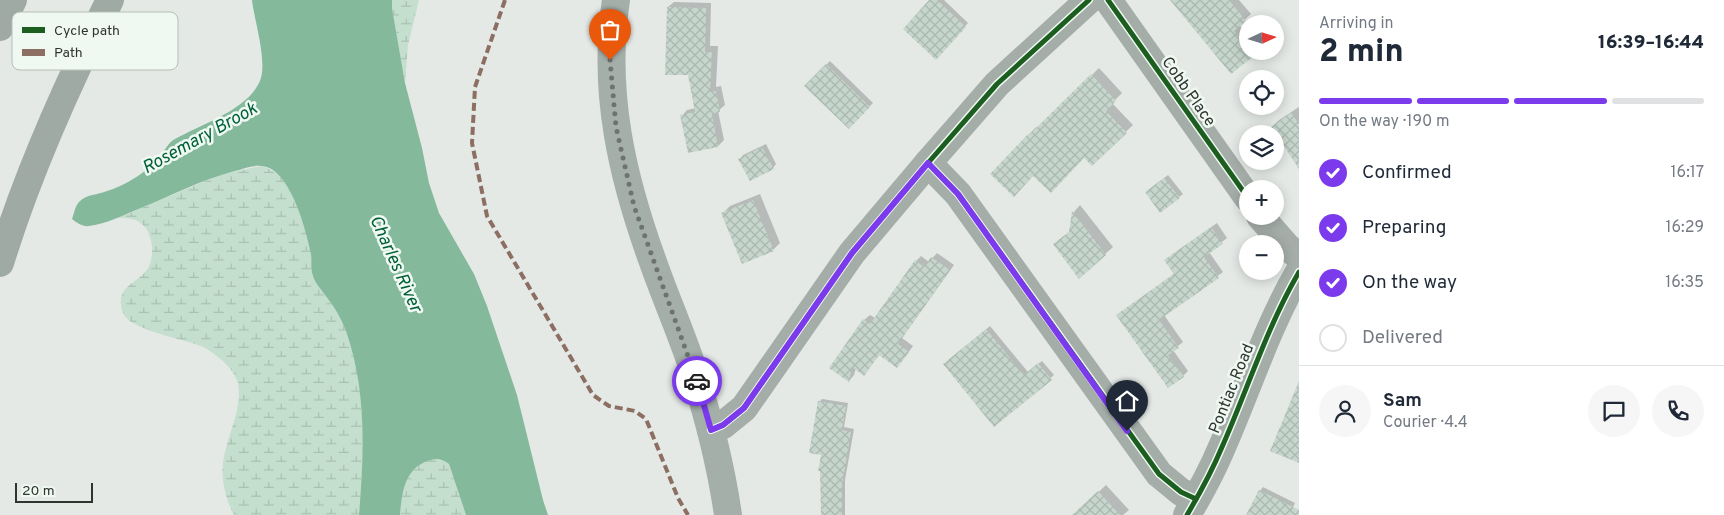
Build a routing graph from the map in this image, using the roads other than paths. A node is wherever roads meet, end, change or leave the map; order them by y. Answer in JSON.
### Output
{"nodes":[{"id":1,"x":13,"y":0,"type":"edge"},
{"id":2,"x":110,"y":0,"type":"edge"},
{"id":3,"x":616,"y":0,"type":"edge"},
{"id":4,"x":1089,"y":0,"type":"edge"},
{"id":5,"x":1108,"y":0,"type":"edge"},
{"id":6,"x":104,"y":12,"type":"edge"},
{"id":7,"x":0,"y":27,"type":"edge"},
{"id":8,"x":76,"y":70,"type":"edge"},
{"id":9,"x":928,"y":163,"type":"junction"},
{"id":10,"x":1239,"y":185,"type":"edge"},
{"id":11,"x":1267,"y":225,"type":"edge"},
{"id":12,"x":1299,"y":256,"type":"edge"},
{"id":13,"x":0,"y":263,"type":"edge"},
{"id":14,"x":1299,"y":272,"type":"edge"},
{"id":15,"x":711,"y":430,"type":"junction"},
{"id":16,"x":1191,"y":507,"type":"edge"},
{"id":17,"x":728,"y":515,"type":"edge"}],
"edges":[{"from":1,"to":7,"type":"highway"},
{"from":2,"to":6,"type":"highway"},
{"from":3,"to":15,"type":"main road"},
{"from":4,"to":9,"type":"street"},
{"from":5,"to":10,"type":"street","name":"Cobb Place"},
{"from":8,"to":13,"type":"highway"},
{"from":9,"to":15,"type":"street"},
{"from":9,"to":16,"type":"street"},
{"from":11,"to":12,"type":"street"},
{"from":14,"to":16,"type":"street","name":"Pontiac Road"},
{"from":15,"to":17,"type":"main road"}]}
